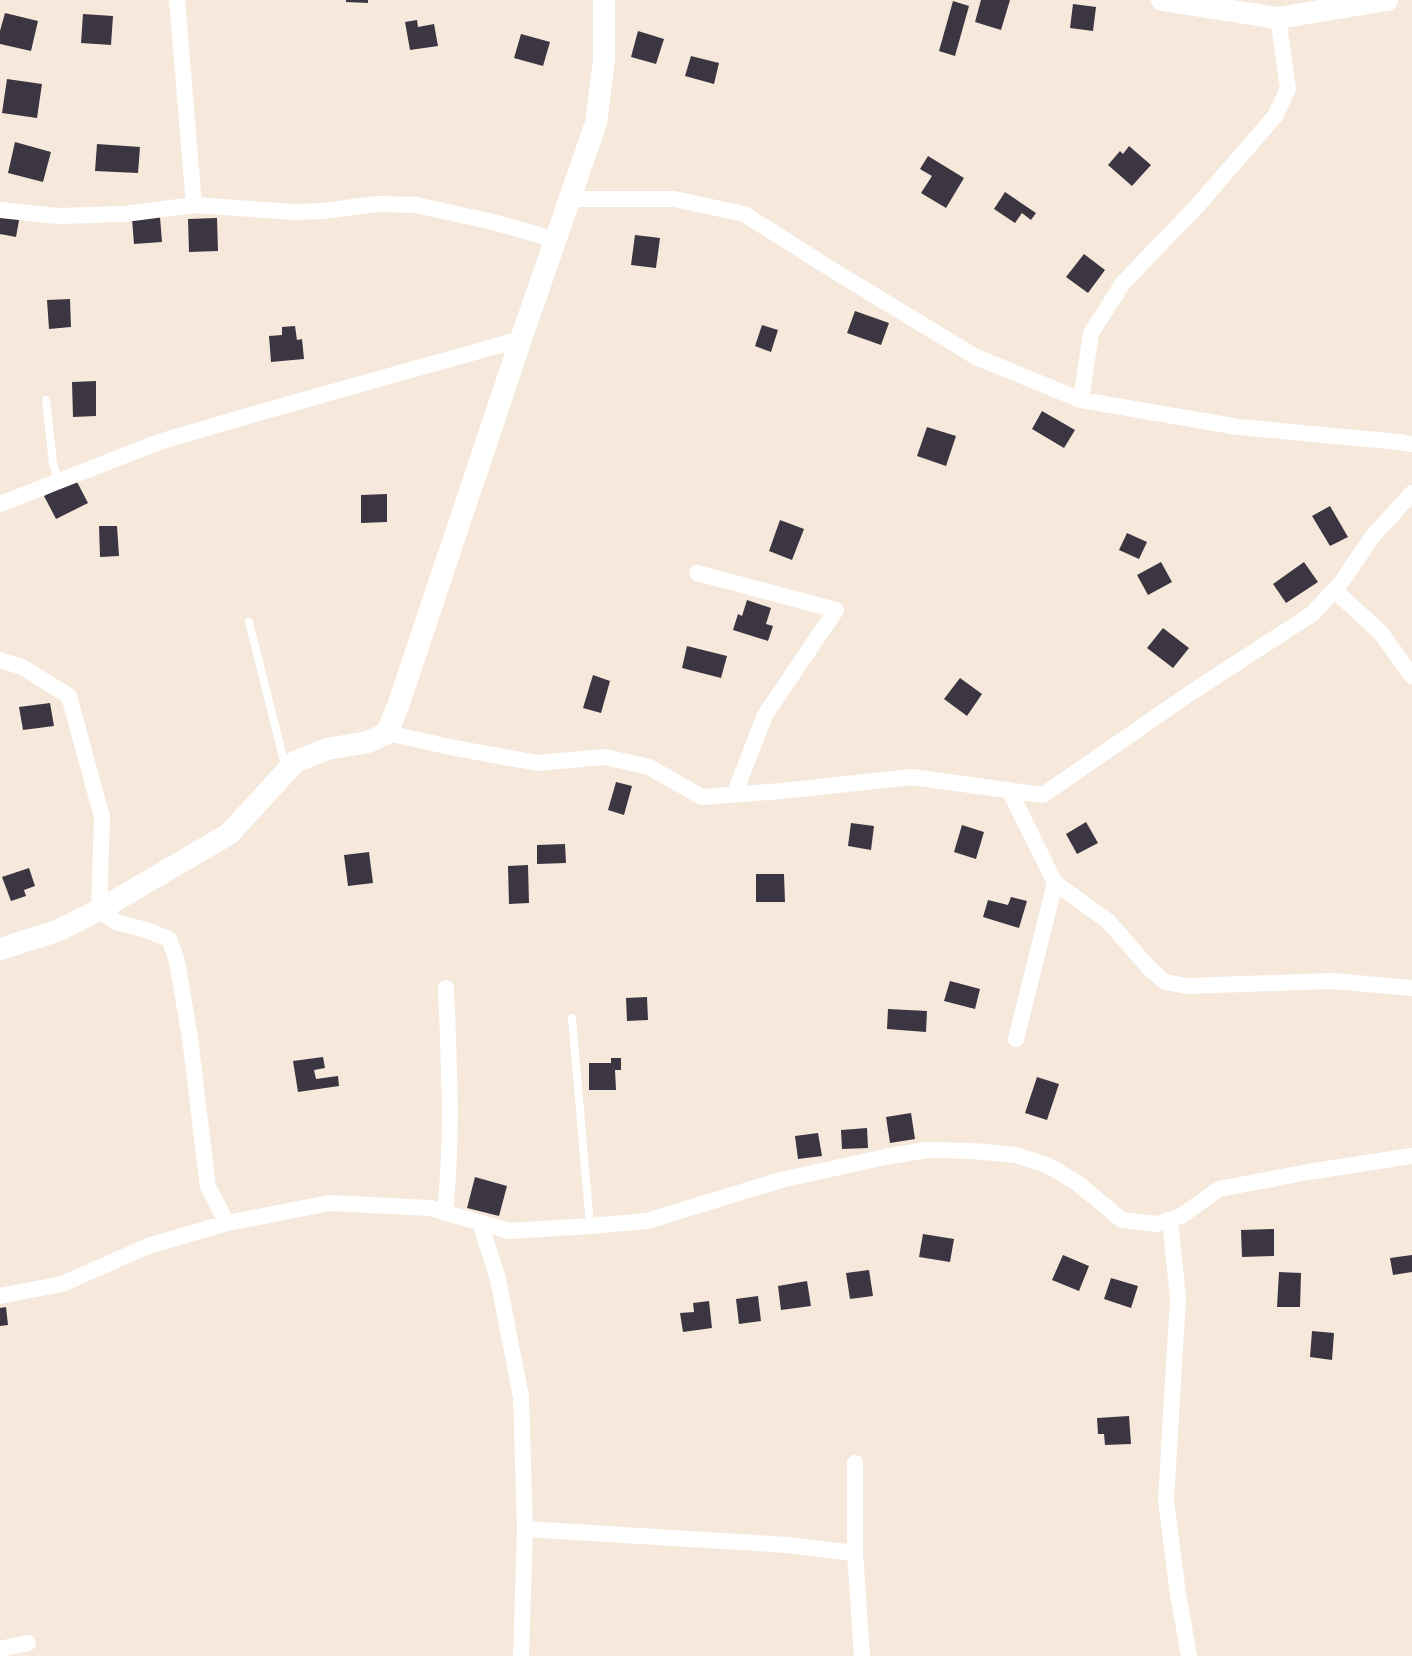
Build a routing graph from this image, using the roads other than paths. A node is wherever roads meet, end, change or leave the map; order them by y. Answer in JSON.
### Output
{"nodes":[{"id":1,"x":178,"y":0,"type":"edge"},
{"id":2,"x":604,"y":0,"type":"edge"},
{"id":3,"x":1162,"y":0,"type":"edge"},
{"id":4,"x":1386,"y":0,"type":"edge"},
{"id":5,"x":1278,"y":18,"type":"junction"},
{"id":6,"x":570,"y":199,"type":"junction"},
{"id":7,"x":194,"y":205,"type":"junction"},
{"id":8,"x":0,"y":210,"type":"edge"},
{"id":9,"x":556,"y":240,"type":"junction"},
{"id":10,"x":521,"y":339,"type":"junction"},
{"id":11,"x":46,"y":400,"type":"dead end"},
{"id":12,"x":1081,"y":400,"type":"junction"},
{"id":13,"x":1412,"y":444,"type":"edge"},
{"id":14,"x":58,"y":481,"type":"junction"},
{"id":15,"x":1412,"y":493,"type":"edge"},
{"id":16,"x":0,"y":504,"type":"edge"},
{"id":17,"x":697,"y":573,"type":"dead end"},
{"id":18,"x":1334,"y":590,"type":"junction"},
{"id":19,"x":250,"y":622,"type":"dead end"},
{"id":20,"x":0,"y":660,"type":"edge"},
{"id":21,"x":1412,"y":676,"type":"edge"},
{"id":22,"x":387,"y":733,"type":"junction"},
{"id":23,"x":286,"y":771,"type":"junction"},
{"id":24,"x":1009,"y":790,"type":"junction"},
{"id":25,"x":734,"y":795,"type":"junction"},
{"id":26,"x":1055,"y":883,"type":"junction"},
{"id":27,"x":99,"y":910,"type":"junction"},
{"id":28,"x":0,"y":949,"type":"edge"},
{"id":29,"x":446,"y":988,"type":"dead end"},
{"id":30,"x":1412,"y":988,"type":"edge"},
{"id":31,"x":572,"y":1018,"type":"dead end"},
{"id":32,"x":1016,"y":1039,"type":"dead end"},
{"id":33,"x":1406,"y":1157,"type":"edge"},
{"id":34,"x":1412,"y":1170,"type":"edge"},
{"id":35,"x":445,"y":1212,"type":"junction"},
{"id":36,"x":1170,"y":1220,"type":"junction"},
{"id":37,"x":480,"y":1222,"type":"junction"},
{"id":38,"x":227,"y":1223,"type":"junction"},
{"id":39,"x":590,"y":1226,"type":"junction"},
{"id":40,"x":0,"y":1296,"type":"edge"},
{"id":41,"x":855,"y":1463,"type":"dead end"},
{"id":42,"x":525,"y":1529,"type":"junction"},
{"id":43,"x":855,"y":1553,"type":"junction"},
{"id":44,"x":28,"y":1643,"type":"dead end"},
{"id":45,"x":0,"y":1650,"type":"edge"},
{"id":46,"x":520,"y":1656,"type":"edge"},
{"id":47,"x":862,"y":1656,"type":"edge"},
{"id":48,"x":1189,"y":1656,"type":"edge"}],
"edges":[{"from":1,"to":7,"type":"street"},
{"from":2,"to":6,"type":"street"},
{"from":3,"to":5,"type":"street"},
{"from":4,"to":5,"type":"street"},
{"from":5,"to":12,"type":"street"},
{"from":6,"to":9,"type":"street"},
{"from":6,"to":12,"type":"street"},
{"from":7,"to":8,"type":"street"},
{"from":7,"to":9,"type":"street"},
{"from":9,"to":10,"type":"street"},
{"from":10,"to":14,"type":"street"},
{"from":10,"to":22,"type":"street"},
{"from":11,"to":14,"type":"lane"},
{"from":12,"to":13,"type":"street"},
{"from":14,"to":16,"type":"street"},
{"from":15,"to":18,"type":"street"},
{"from":17,"to":25,"type":"street"},
{"from":18,"to":21,"type":"street"},
{"from":18,"to":24,"type":"street"},
{"from":19,"to":23,"type":"lane"},
{"from":20,"to":27,"type":"street"},
{"from":22,"to":23,"type":"street"},
{"from":22,"to":25,"type":"street"},
{"from":23,"to":27,"type":"street"},
{"from":24,"to":25,"type":"street"},
{"from":24,"to":26,"type":"street"},
{"from":26,"to":30,"type":"street"},
{"from":26,"to":32,"type":"street"},
{"from":27,"to":28,"type":"street"},
{"from":27,"to":38,"type":"street"},
{"from":29,"to":35,"type":"street"},
{"from":31,"to":39,"type":"lane"},
{"from":33,"to":34,"type":"street"},
{"from":33,"to":36,"type":"street"},
{"from":35,"to":37,"type":"street"},
{"from":35,"to":38,"type":"street"},
{"from":36,"to":39,"type":"street"},
{"from":36,"to":48,"type":"street"},
{"from":37,"to":39,"type":"street"},
{"from":37,"to":42,"type":"street"},
{"from":38,"to":40,"type":"street"},
{"from":41,"to":43,"type":"street"},
{"from":42,"to":43,"type":"street"},
{"from":42,"to":46,"type":"street"},
{"from":43,"to":47,"type":"street"},
{"from":44,"to":45,"type":"street"}]}
